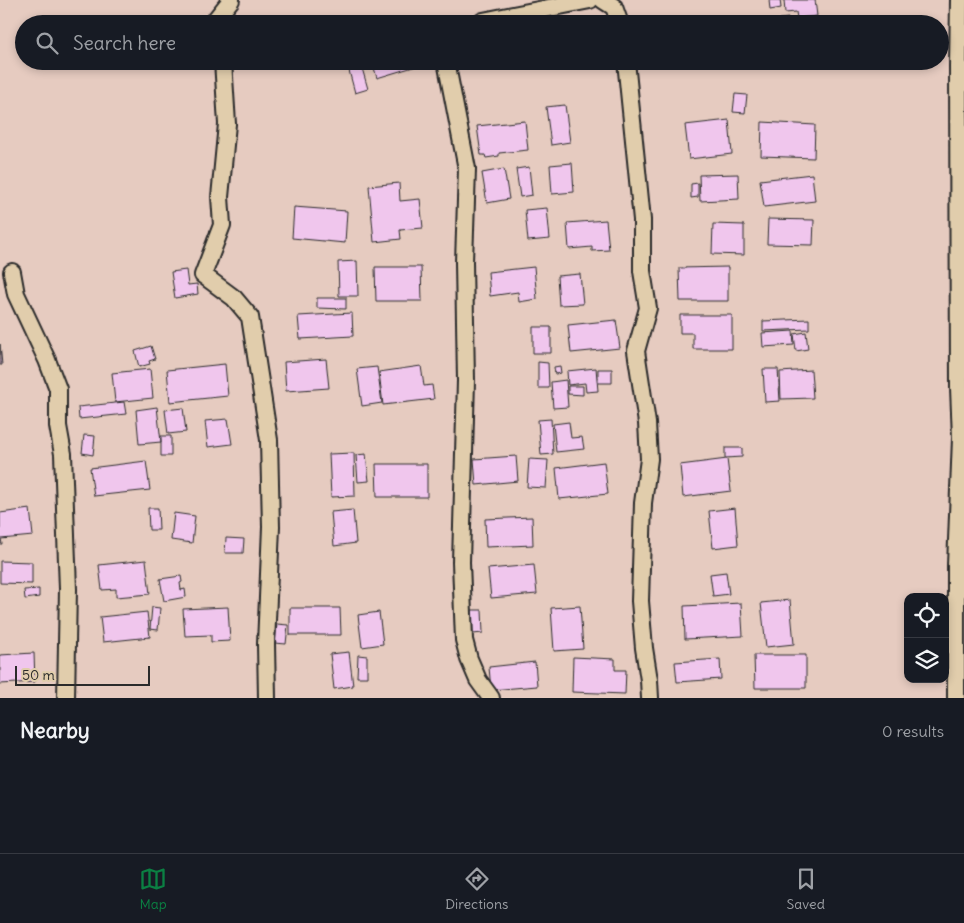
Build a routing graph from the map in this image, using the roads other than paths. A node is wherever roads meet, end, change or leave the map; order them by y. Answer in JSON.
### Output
{"nodes":[{"id":1,"x":231,"y":0,"type":"edge"},
{"id":2,"x":590,"y":0,"type":"edge"},
{"id":3,"x":603,"y":0,"type":"edge"},
{"id":4,"x":959,"y":0,"type":"edge"},
{"id":5,"x":219,"y":15,"type":"edge"},
{"id":6,"x":514,"y":15,"type":"edge"},
{"id":7,"x":617,"y":15,"type":"edge"},
{"id":8,"x":224,"y":70,"type":"edge"},
{"id":9,"x":448,"y":70,"type":"edge"},
{"id":10,"x":627,"y":70,"type":"edge"},
{"id":11,"x":12,"y":272,"type":"dead end"},
{"id":12,"x":962,"y":438,"type":"edge"},
{"id":13,"x":960,"y":567,"type":"edge"},
{"id":14,"x":66,"y":698,"type":"edge"},
{"id":15,"x":267,"y":698,"type":"edge"},
{"id":16,"x":491,"y":698,"type":"edge"},
{"id":17,"x":650,"y":698,"type":"edge"},
{"id":18,"x":956,"y":698,"type":"edge"}],
"edges":[{"from":1,"to":5,"type":"street"},
{"from":2,"to":6,"type":"street"},
{"from":3,"to":7,"type":"street"},
{"from":4,"to":12,"type":"street"},
{"from":8,"to":15,"type":"street"},
{"from":9,"to":16,"type":"street"},
{"from":10,"to":17,"type":"street"},
{"from":11,"to":14,"type":"street"},
{"from":12,"to":13,"type":"street"},
{"from":13,"to":18,"type":"street"}]}
